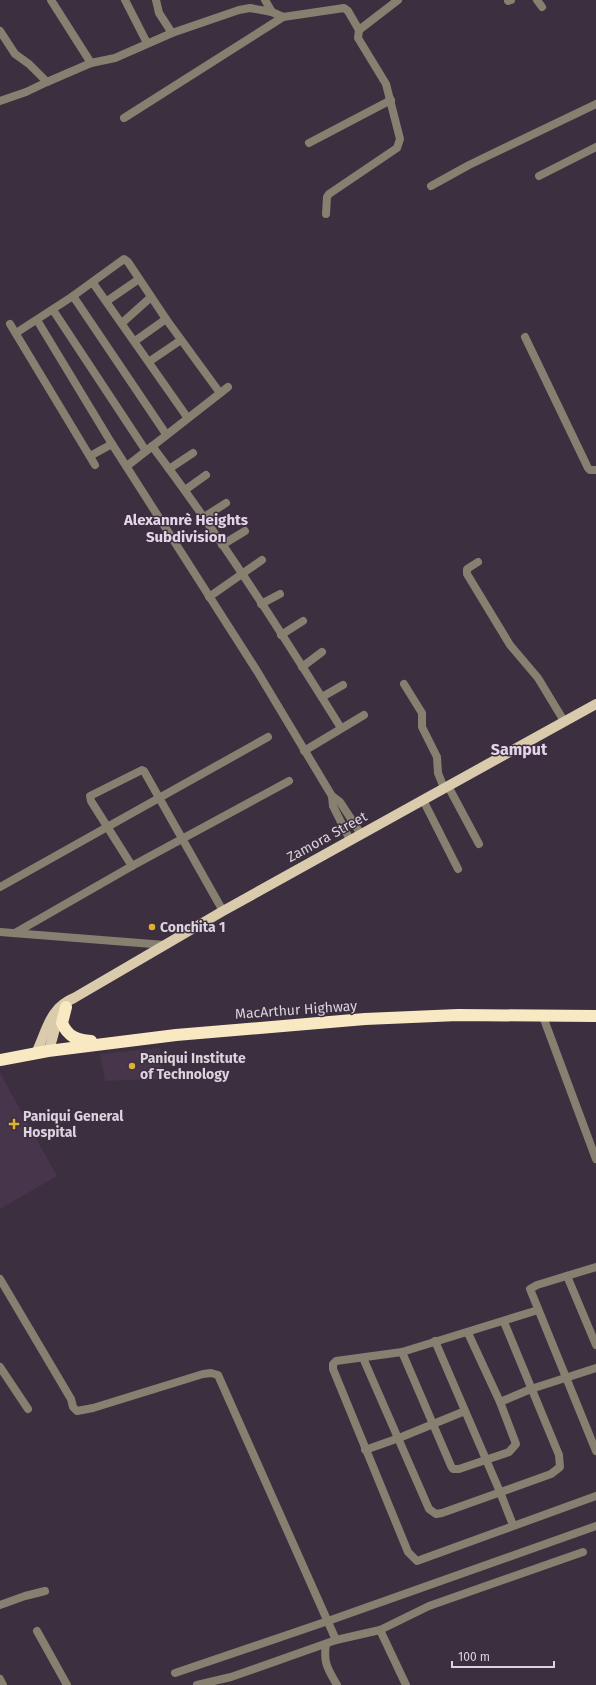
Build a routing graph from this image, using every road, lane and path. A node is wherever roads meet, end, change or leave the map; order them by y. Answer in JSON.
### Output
{"nodes":[{"id":1,"x":51,"y":0,"type":"edge"},
{"id":2,"x":126,"y":0,"type":"edge"},
{"id":3,"x":156,"y":0,"type":"edge"},
{"id":4,"x":265,"y":0,"type":"edge"},
{"id":5,"x":398,"y":0,"type":"edge"},
{"id":6,"x":272,"y":12,"type":"junction"},
{"id":7,"x":283,"y":17,"type":"junction"},
{"id":8,"x":359,"y":30,"type":"junction"},
{"id":9,"x":0,"y":31,"type":"edge"},
{"id":10,"x":172,"y":33,"type":"junction"},
{"id":11,"x":147,"y":44,"type":"junction"},
{"id":12,"x":91,"y":63,"type":"junction"},
{"id":13,"x":47,"y":82,"type":"junction"},
{"id":14,"x":391,"y":100,"type":"junction"},
{"id":15,"x":0,"y":101,"type":"edge"},
{"id":16,"x":596,"y":104,"type":"edge"},
{"id":17,"x":124,"y":118,"type":"dead end"},
{"id":18,"x":309,"y":143,"type":"dead end"},
{"id":19,"x":596,"y":147,"type":"edge"},
{"id":20,"x":539,"y":176,"type":"dead end"},
{"id":21,"x":431,"y":186,"type":"dead end"},
{"id":22,"x":326,"y":214,"type":"dead end"},
{"id":23,"x":139,"y":279,"type":"junction"},
{"id":24,"x":93,"y":283,"type":"junction"},
{"id":25,"x":73,"y":296,"type":"junction"},
{"id":26,"x":151,"y":297,"type":"junction"},
{"id":27,"x":107,"y":301,"type":"junction"},
{"id":28,"x":53,"y":310,"type":"junction"},
{"id":29,"x":166,"y":319,"type":"junction"},
{"id":30,"x":37,"y":320,"type":"junction"},
{"id":31,"x":122,"y":323,"type":"junction"},
{"id":32,"x":10,"y":324,"type":"dead end"},
{"id":33,"x":16,"y":333,"type":"junction"},
{"id":34,"x":525,"y":337,"type":"dead end"},
{"id":35,"x":181,"y":340,"type":"junction"},
{"id":36,"x":135,"y":341,"type":"junction"},
{"id":37,"x":150,"y":361,"type":"junction"},
{"id":38,"x":228,"y":387,"type":"dead end"},
{"id":39,"x":220,"y":393,"type":"junction"},
{"id":40,"x":187,"y":417,"type":"junction"},
{"id":41,"x":166,"y":434,"type":"junction"},
{"id":42,"x":112,"y":444,"type":"junction"},
{"id":43,"x":149,"y":448,"type":"junction"},
{"id":44,"x":192,"y":453,"type":"dead end"},
{"id":45,"x":90,"y":456,"type":"junction"},
{"id":46,"x":95,"y":465,"type":"dead end"},
{"id":47,"x":127,"y":466,"type":"junction"},
{"id":48,"x":169,"y":469,"type":"junction"},
{"id":49,"x":596,"y":470,"type":"edge"},
{"id":50,"x":206,"y":476,"type":"dead end"},
{"id":51,"x":185,"y":490,"type":"junction"},
{"id":52,"x":226,"y":503,"type":"dead end"},
{"id":53,"x":204,"y":517,"type":"junction"},
{"id":54,"x":245,"y":531,"type":"dead end"},
{"id":55,"x":222,"y":545,"type":"junction"},
{"id":56,"x":262,"y":560,"type":"dead end"},
{"id":57,"x":478,"y":562,"type":"dead end"},
{"id":58,"x":242,"y":574,"type":"junction"},
{"id":59,"x":280,"y":594,"type":"dead end"},
{"id":60,"x":209,"y":597,"type":"junction"},
{"id":61,"x":262,"y":604,"type":"junction"},
{"id":62,"x":303,"y":621,"type":"dead end"},
{"id":63,"x":281,"y":635,"type":"junction"},
{"id":64,"x":322,"y":652,"type":"dead end"},
{"id":65,"x":302,"y":667,"type":"junction"},
{"id":66,"x":404,"y":684,"type":"dead end"},
{"id":67,"x":343,"y":685,"type":"dead end"},
{"id":68,"x":322,"y":697,"type":"junction"},
{"id":69,"x":596,"y":704,"type":"edge"},
{"id":70,"x":364,"y":715,"type":"dead end"},
{"id":71,"x":564,"y":722,"type":"junction"},
{"id":72,"x":341,"y":728,"type":"junction"},
{"id":73,"x":268,"y":737,"type":"dead end"},
{"id":74,"x":304,"y":751,"type":"junction"},
{"id":75,"x":289,"y":781,"type":"dead end"},
{"id":76,"x":446,"y":787,"type":"junction"},
{"id":77,"x":332,"y":796,"type":"junction"},
{"id":78,"x":159,"y":798,"type":"junction"},
{"id":79,"x":423,"y":800,"type":"junction"},
{"id":80,"x":353,"y":822,"type":"junction"},
{"id":81,"x":344,"y":827,"type":"junction"},
{"id":82,"x":107,"y":828,"type":"junction"},
{"id":83,"x":361,"y":834,"type":"junction"},
{"id":84,"x":182,"y":839,"type":"junction"},
{"id":85,"x":350,"y":840,"type":"junction"},
{"id":86,"x":479,"y":844,"type":"dead end"},
{"id":87,"x":132,"y":866,"type":"junction"},
{"id":88,"x":458,"y":870,"type":"dead end"},
{"id":89,"x":0,"y":887,"type":"edge"},
{"id":90,"x":223,"y":911,"type":"junction"},
{"id":91,"x":0,"y":932,"type":"edge"},
{"id":92,"x":15,"y":933,"type":"junction"},
{"id":93,"x":165,"y":945,"type":"junction"},
{"id":94,"x":63,"y":1006,"type":"junction"},
{"id":95,"x":542,"y":1014,"type":"junction"},
{"id":96,"x":596,"y":1016,"type":"edge"},
{"id":97,"x":112,"y":1043,"type":"junction"},
{"id":98,"x":48,"y":1051,"type":"junction"},
{"id":99,"x":36,"y":1053,"type":"junction"},
{"id":100,"x":0,"y":1060,"type":"edge"},
{"id":101,"x":596,"y":1159,"type":"edge"},
{"id":102,"x":596,"y":1267,"type":"edge"},
{"id":103,"x":567,"y":1276,"type":"junction"},
{"id":104,"x":0,"y":1279,"type":"edge"},
{"id":105,"x":538,"y":1310,"type":"junction"},
{"id":106,"x":504,"y":1322,"type":"junction"},
{"id":107,"x":468,"y":1333,"type":"junction"},
{"id":108,"x":435,"y":1341,"type":"junction"},
{"id":109,"x":596,"y":1345,"type":"edge"},
{"id":110,"x":402,"y":1352,"type":"junction"},
{"id":111,"x":363,"y":1358,"type":"junction"},
{"id":112,"x":0,"y":1367,"type":"edge"},
{"id":113,"x":596,"y":1368,"type":"edge"},
{"id":114,"x":566,"y":1378,"type":"junction"},
{"id":115,"x":531,"y":1389,"type":"junction"},
{"id":116,"x":500,"y":1402,"type":"junction"},
{"id":117,"x":28,"y":1409,"type":"dead end"},
{"id":118,"x":465,"y":1411,"type":"junction"},
{"id":119,"x":432,"y":1425,"type":"junction"},
{"id":120,"x":399,"y":1438,"type":"junction"},
{"id":121,"x":365,"y":1450,"type":"junction"},
{"id":122,"x":596,"y":1451,"type":"edge"},
{"id":123,"x":486,"y":1460,"type":"junction"},
{"id":124,"x":500,"y":1492,"type":"junction"},
{"id":125,"x":596,"y":1496,"type":"edge"},
{"id":126,"x":513,"y":1525,"type":"junction"},
{"id":127,"x":596,"y":1526,"type":"edge"},
{"id":128,"x":583,"y":1552,"type":"dead end"},
{"id":129,"x":45,"y":1591,"type":"dead end"},
{"id":130,"x":0,"y":1605,"type":"edge"},
{"id":131,"x":328,"y":1621,"type":"junction"},
{"id":132,"x":380,"y":1630,"type":"junction"},
{"id":133,"x":37,"y":1631,"type":"dead end"},
{"id":134,"x":336,"y":1640,"type":"junction"},
{"id":135,"x":326,"y":1644,"type":"junction"},
{"id":136,"x":175,"y":1673,"type":"dead end"},
{"id":137,"x":0,"y":1679,"type":"edge"},
{"id":138,"x":3,"y":1685,"type":"edge"},
{"id":139,"x":67,"y":1685,"type":"edge"},
{"id":140,"x":197,"y":1685,"type":"edge"},
{"id":141,"x":337,"y":1685,"type":"edge"},
{"id":142,"x":406,"y":1685,"type":"edge"}],
"edges":[{"from":1,"to":12,"type":"street"},
{"from":2,"to":11,"type":"street"},
{"from":3,"to":10,"type":"street"},
{"from":4,"to":6,"type":"street"},
{"from":5,"to":8,"type":"street"},
{"from":6,"to":7,"type":"street"},
{"from":6,"to":10,"type":"street"},
{"from":7,"to":8,"type":"street"},
{"from":7,"to":17,"type":"street"},
{"from":8,"to":14,"type":"street"},
{"from":9,"to":13,"type":"street"},
{"from":10,"to":11,"type":"street"},
{"from":11,"to":12,"type":"street"},
{"from":12,"to":13,"type":"street"},
{"from":13,"to":15,"type":"street"},
{"from":14,"to":18,"type":"street"},
{"from":14,"to":22,"type":"street"},
{"from":16,"to":21,"type":"street"},
{"from":19,"to":20,"type":"street"},
{"from":23,"to":24,"type":"street"},
{"from":23,"to":26,"type":"street"},
{"from":23,"to":27,"type":"street"},
{"from":24,"to":25,"type":"street"},
{"from":24,"to":27,"type":"street"},
{"from":25,"to":28,"type":"street"},
{"from":25,"to":41,"type":"street"},
{"from":26,"to":29,"type":"street"},
{"from":26,"to":31,"type":"street"},
{"from":27,"to":31,"type":"street"},
{"from":28,"to":30,"type":"street"},
{"from":28,"to":43,"type":"street"},
{"from":29,"to":35,"type":"street"},
{"from":29,"to":36,"type":"street"},
{"from":30,"to":33,"type":"street"},
{"from":30,"to":42,"type":"street"},
{"from":31,"to":36,"type":"street"},
{"from":32,"to":33,"type":"street"},
{"from":33,"to":45,"type":"street"},
{"from":34,"to":49,"type":"street"},
{"from":35,"to":37,"type":"street"},
{"from":35,"to":39,"type":"street"},
{"from":36,"to":37,"type":"street"},
{"from":37,"to":40,"type":"street"},
{"from":38,"to":39,"type":"street"},
{"from":39,"to":40,"type":"street"},
{"from":40,"to":41,"type":"street"},
{"from":41,"to":43,"type":"street"},
{"from":42,"to":45,"type":"street"},
{"from":42,"to":47,"type":"street"},
{"from":43,"to":47,"type":"street"},
{"from":43,"to":48,"type":"street"},
{"from":44,"to":48,"type":"street"},
{"from":45,"to":46,"type":"street"},
{"from":47,"to":60,"type":"street"},
{"from":48,"to":51,"type":"street"},
{"from":50,"to":51,"type":"street"},
{"from":51,"to":53,"type":"street"},
{"from":52,"to":53,"type":"street"},
{"from":53,"to":55,"type":"street"},
{"from":54,"to":55,"type":"street"},
{"from":55,"to":58,"type":"street"},
{"from":56,"to":58,"type":"street"},
{"from":57,"to":71,"type":"street"},
{"from":58,"to":60,"type":"street"},
{"from":58,"to":61,"type":"street"},
{"from":59,"to":61,"type":"street"},
{"from":60,"to":74,"type":"street"},
{"from":61,"to":63,"type":"street"},
{"from":62,"to":63,"type":"street"},
{"from":63,"to":65,"type":"street"},
{"from":64,"to":65,"type":"street"},
{"from":65,"to":68,"type":"street"},
{"from":66,"to":76,"type":"street"},
{"from":67,"to":68,"type":"street"},
{"from":68,"to":72,"type":"street"},
{"from":69,"to":71,"type":"main road","name":"Zamora Street"},
{"from":70,"to":72,"type":"street"},
{"from":71,"to":76,"type":"main road","name":"Zamora Street"},
{"from":72,"to":74,"type":"street"},
{"from":73,"to":78,"type":"street"},
{"from":74,"to":77,"type":"street"},
{"from":75,"to":84,"type":"street"},
{"from":76,"to":79,"type":"main road","name":"Zamora Street"},
{"from":76,"to":86,"type":"street"},
{"from":77,"to":80,"type":"street"},
{"from":77,"to":81,"type":"street"},
{"from":78,"to":82,"type":"street"},
{"from":78,"to":82,"type":"street"},
{"from":78,"to":84,"type":"street"},
{"from":79,"to":83,"type":"main road","name":"Zamora Street"},
{"from":79,"to":88,"type":"street"},
{"from":80,"to":81,"type":"street"},
{"from":80,"to":83,"type":"street"},
{"from":81,"to":85,"type":"street"},
{"from":82,"to":87,"type":"street"},
{"from":82,"to":89,"type":"street"},
{"from":83,"to":85,"type":"main road","name":"Zamora Street"},
{"from":84,"to":87,"type":"street"},
{"from":84,"to":90,"type":"street"},
{"from":85,"to":90,"type":"main road","name":"Zamora Street"},
{"from":87,"to":92,"type":"street"},
{"from":90,"to":93,"type":"main road","name":"Zamora Street"},
{"from":91,"to":92,"type":"street"},
{"from":92,"to":93,"type":"street"},
{"from":93,"to":94,"type":"main road","name":"Zamora Street"},
{"from":94,"to":97,"type":"highway"},
{"from":94,"to":98,"type":"main road","name":"Zamora Street"},
{"from":94,"to":99,"type":"main road","name":"Zamora Street"},
{"from":95,"to":96,"type":"highway","name":"MacArthur Highway"},
{"from":95,"to":97,"type":"highway","name":"MacArthur Highway"},
{"from":95,"to":101,"type":"street"},
{"from":97,"to":98,"type":"highway","name":"MacArthur Highway"},
{"from":98,"to":99,"type":"highway","name":"MacArthur Highway"},
{"from":99,"to":100,"type":"highway","name":"MacArthur Highway"},
{"from":102,"to":103,"type":"street"},
{"from":103,"to":105,"type":"street"},
{"from":103,"to":109,"type":"street"},
{"from":104,"to":131,"type":"street"},
{"from":105,"to":106,"type":"street"},
{"from":105,"to":114,"type":"street"},
{"from":106,"to":107,"type":"street"},
{"from":106,"to":115,"type":"street"},
{"from":107,"to":108,"type":"street"},
{"from":107,"to":116,"type":"street"},
{"from":108,"to":110,"type":"street"},
{"from":108,"to":118,"type":"street"},
{"from":110,"to":111,"type":"street"},
{"from":110,"to":119,"type":"street"},
{"from":111,"to":120,"type":"street"},
{"from":111,"to":121,"type":"street"},
{"from":112,"to":117,"type":"street"},
{"from":113,"to":114,"type":"street"},
{"from":114,"to":115,"type":"street"},
{"from":114,"to":122,"type":"street"},
{"from":115,"to":116,"type":"street"},
{"from":115,"to":124,"type":"street"},
{"from":116,"to":123,"type":"street"},
{"from":118,"to":119,"type":"street"},
{"from":118,"to":123,"type":"street"},
{"from":119,"to":120,"type":"street"},
{"from":119,"to":123,"type":"street"},
{"from":120,"to":121,"type":"street"},
{"from":120,"to":124,"type":"street"},
{"from":121,"to":126,"type":"street"},
{"from":123,"to":124,"type":"street"},
{"from":124,"to":126,"type":"street"},
{"from":125,"to":126,"type":"street"},
{"from":127,"to":131,"type":"street"},
{"from":128,"to":132,"type":"street"},
{"from":129,"to":130,"type":"street"},
{"from":131,"to":134,"type":"street"},
{"from":131,"to":136,"type":"street"},
{"from":132,"to":134,"type":"street"},
{"from":132,"to":142,"type":"street"},
{"from":133,"to":139,"type":"street"},
{"from":134,"to":135,"type":"street"},
{"from":135,"to":140,"type":"street"},
{"from":135,"to":141,"type":"street"},
{"from":137,"to":138,"type":"street"}]}
